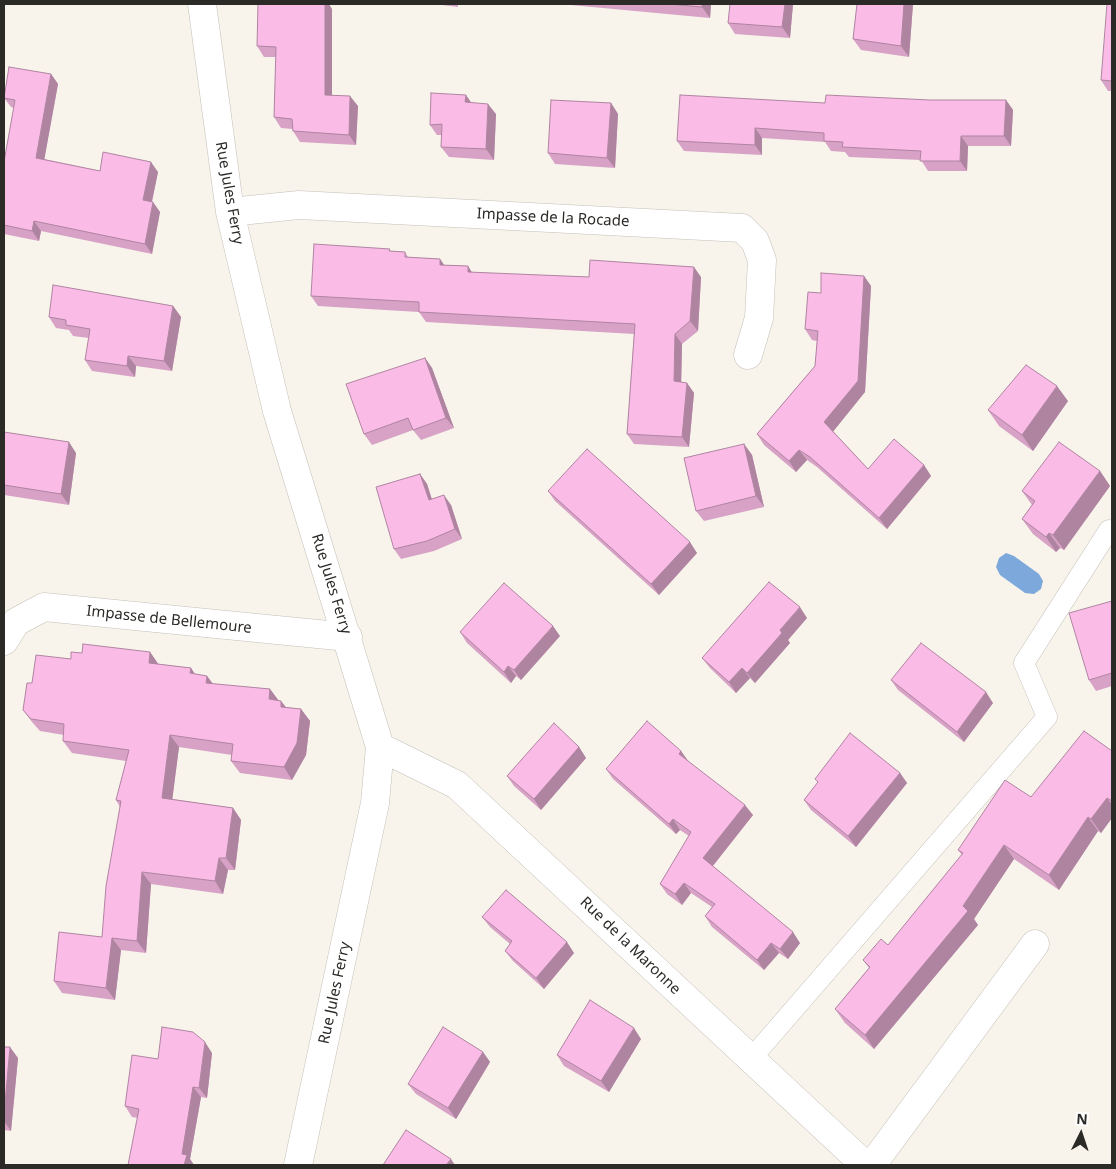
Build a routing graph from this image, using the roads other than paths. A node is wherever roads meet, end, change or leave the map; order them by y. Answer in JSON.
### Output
{"nodes":[{"id":1,"x":202,"y":4,"type":"edge"},
{"id":2,"x":230,"y":212,"type":"junction"},
{"id":3,"x":748,"y":355,"type":"dead end"},
{"id":4,"x":1109,"y":530,"type":"dead end"},
{"id":5,"x":348,"y":637,"type":"junction"},
{"id":6,"x":4,"y":641,"type":"edge"},
{"id":7,"x":380,"y":747,"type":"junction"},
{"id":8,"x":1035,"y":944,"type":"dead end"},
{"id":9,"x":750,"y":1060,"type":"junction"},
{"id":10,"x":298,"y":1165,"type":"edge"},
{"id":11,"x":866,"y":1165,"type":"edge"},
{"id":12,"x":872,"y":1165,"type":"edge"}],
"edges":[{"from":1,"to":2,"type":"street","name":"Rue Jules Ferry"},
{"from":2,"to":3,"type":"street","name":"Impasse de la Rocade"},
{"from":2,"to":5,"type":"street","name":"Rue Jules Ferry"},
{"from":4,"to":9,"type":"lane"},
{"from":5,"to":6,"type":"street","name":"Impasse de Bellemoure"},
{"from":5,"to":7,"type":"street","name":"Rue Jules Ferry"},
{"from":7,"to":9,"type":"street","name":"Rue de la Maronne"},
{"from":7,"to":10,"type":"street","name":"Rue Jules Ferry"},
{"from":8,"to":12,"type":"street"},
{"from":9,"to":11,"type":"street","name":"Rue de la Maronne"}]}
